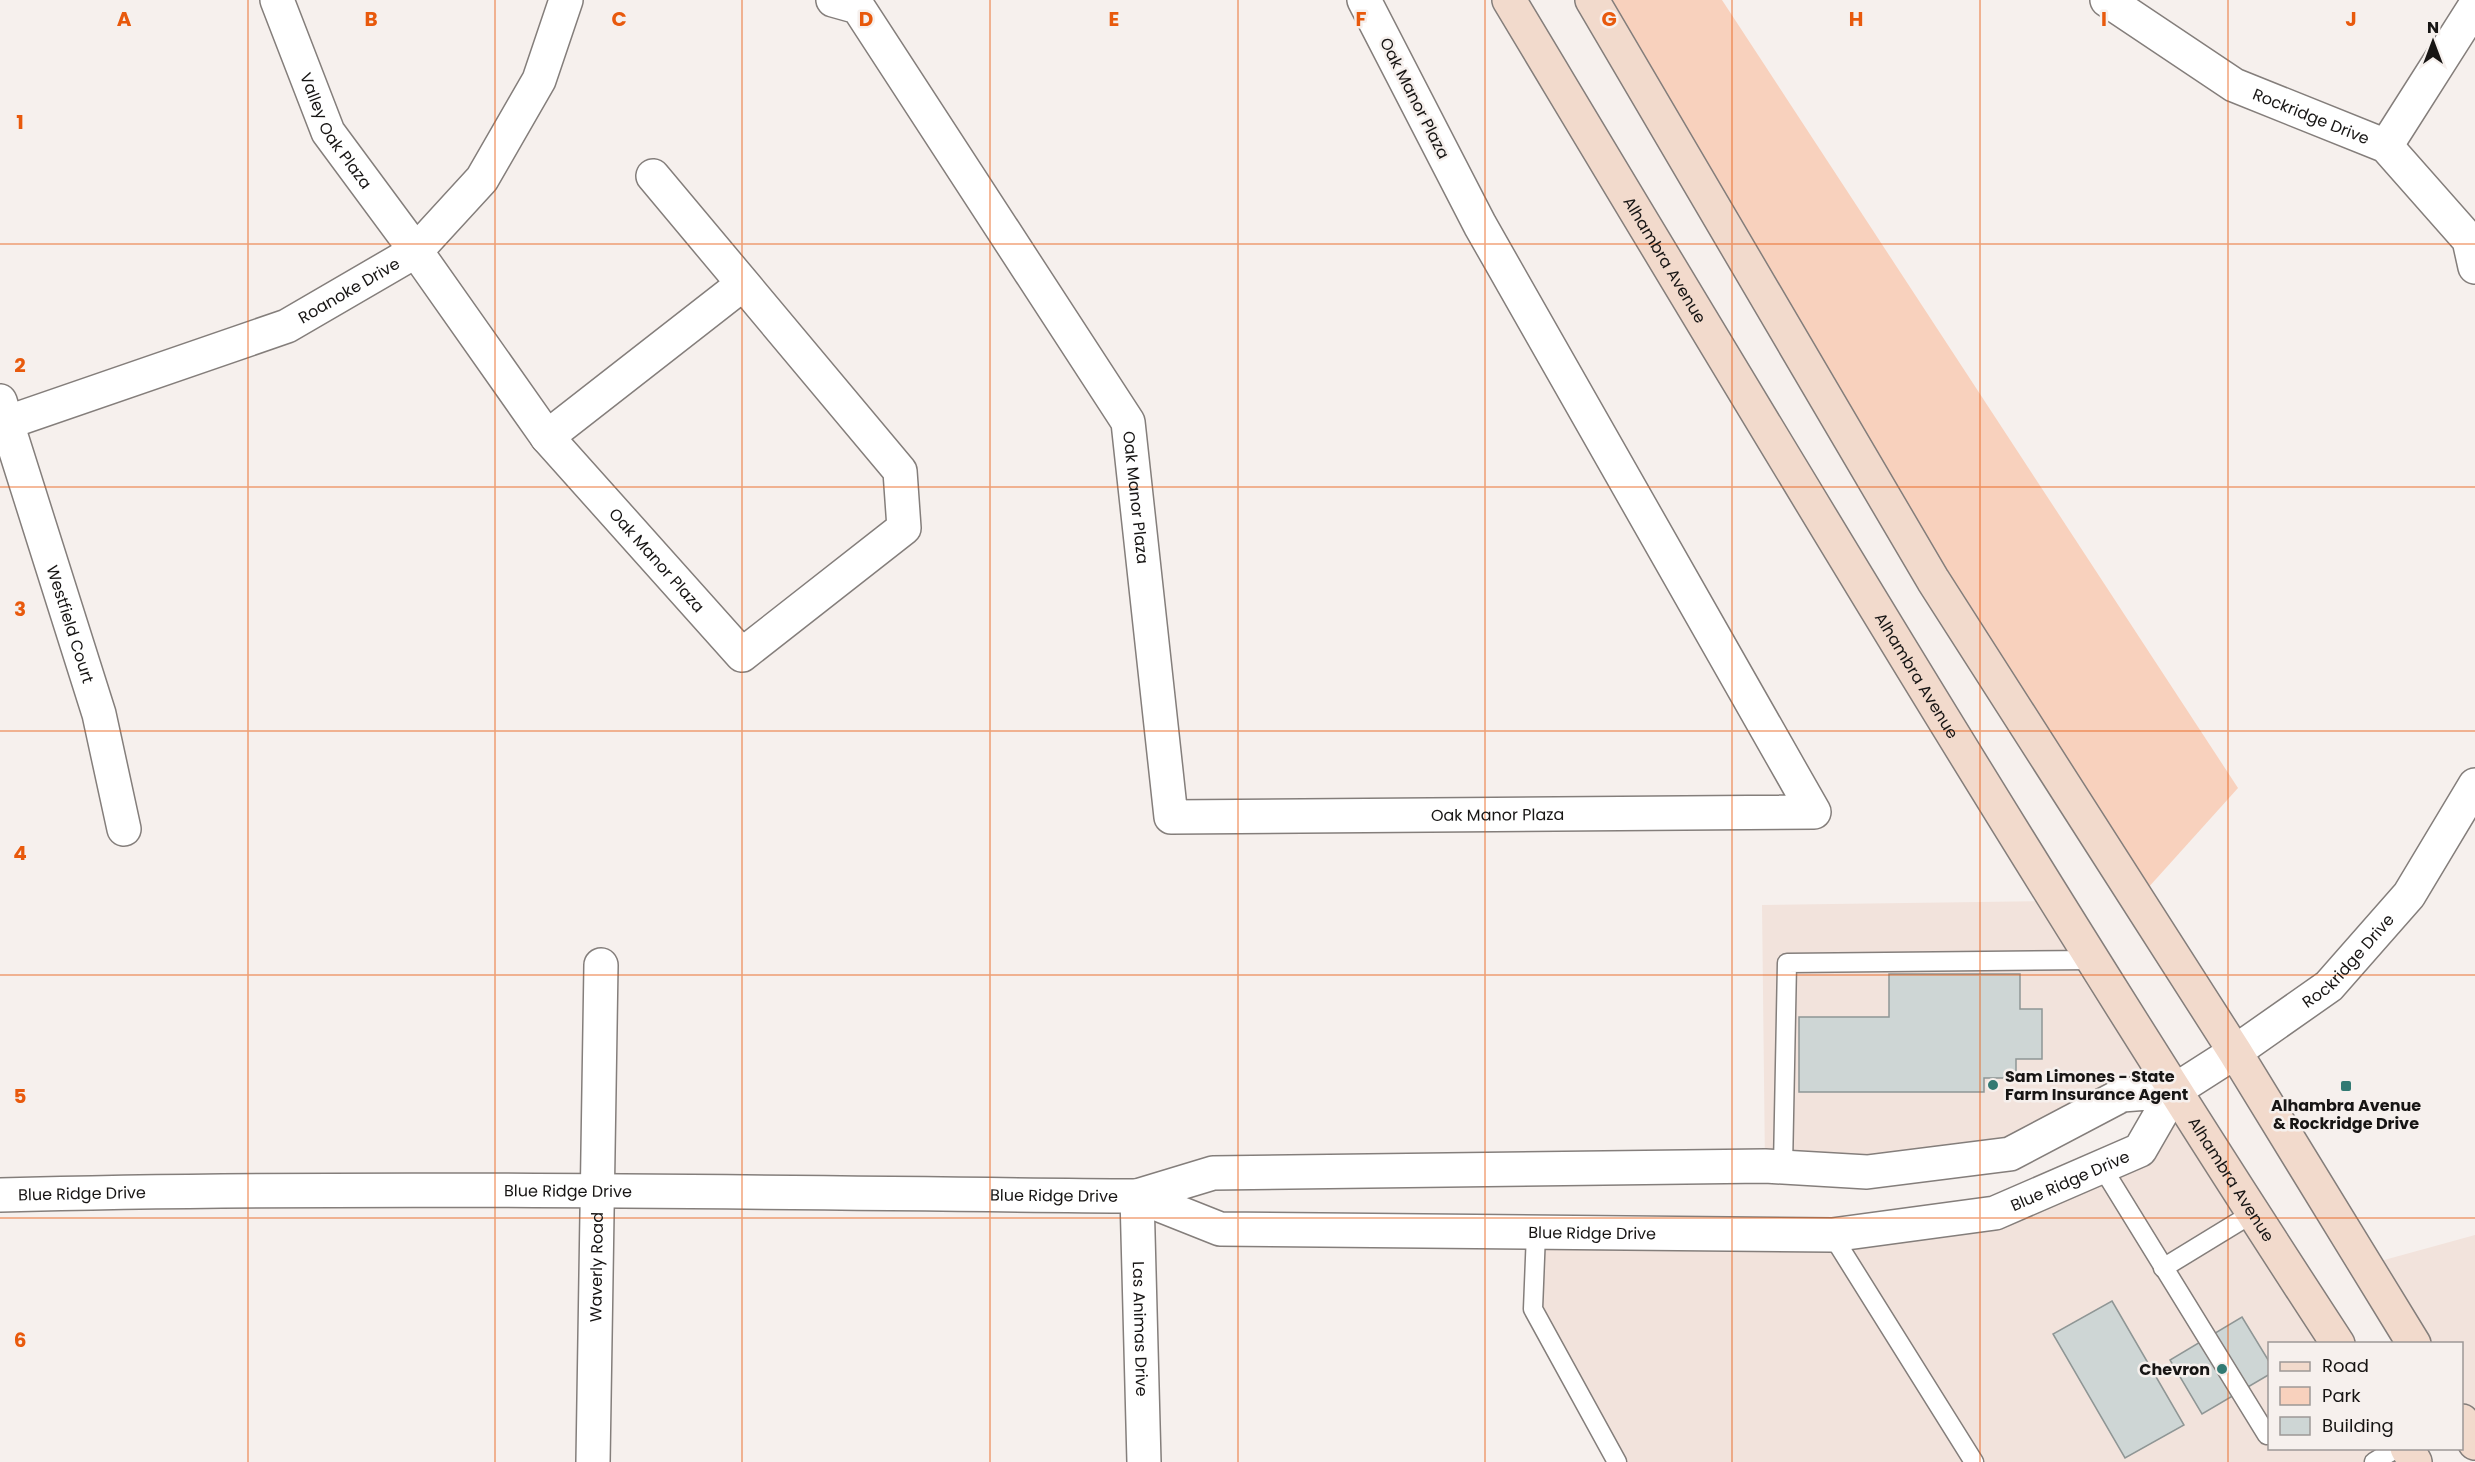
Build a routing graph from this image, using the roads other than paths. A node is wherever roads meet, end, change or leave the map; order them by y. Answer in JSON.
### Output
{"nodes":[{"id":1,"x":277,"y":0,"type":"edge"},
{"id":2,"x":566,"y":0,"type":"edge"},
{"id":3,"x":833,"y":0,"type":"edge"},
{"id":4,"x":1364,"y":0,"type":"edge"},
{"id":5,"x":1509,"y":0,"type":"edge"},
{"id":6,"x":1592,"y":0,"type":"edge"},
{"id":7,"x":2107,"y":0,"type":"edge"},
{"id":8,"x":2475,"y":6,"type":"edge"},
{"id":9,"x":2386,"y":146,"type":"junction"},
{"id":10,"x":653,"y":176,"type":"dead end"},
{"id":11,"x":416,"y":251,"type":"junction"},
{"id":12,"x":2475,"y":267,"type":"edge"},
{"id":13,"x":743,"y":284,"type":"junction"},
{"id":14,"x":3,"y":416,"type":"edge"},
{"id":15,"x":547,"y":436,"type":"junction"},
{"id":16,"x":2475,"y":785,"type":"edge"},
{"id":17,"x":124,"y":829,"type":"dead end"},
{"id":18,"x":2093,"y":960,"type":"junction"},
{"id":19,"x":601,"y":965,"type":"dead end"},
{"id":20,"x":2235,"y":1052,"type":"junction"},
{"id":21,"x":2174,"y":1091,"type":"junction"},
{"id":22,"x":1783,"y":1167,"type":"junction"},
{"id":23,"x":2102,"y":1167,"type":"junction"},
{"id":24,"x":597,"y":1191,"type":"junction"},
{"id":25,"x":0,"y":1195,"type":"edge"},
{"id":26,"x":1137,"y":1196,"type":"junction"},
{"id":27,"x":2253,"y":1213,"type":"junction"},
{"id":28,"x":1536,"y":1233,"type":"junction"},
{"id":29,"x":1832,"y":1235,"type":"junction"},
{"id":30,"x":2163,"y":1268,"type":"junction"},
{"id":31,"x":2337,"y":1342,"type":"edge"},
{"id":32,"x":2413,"y":1342,"type":"edge"},
{"id":33,"x":2463,"y":1423,"type":"edge"},
{"id":34,"x":2268,"y":1434,"type":"edge"},
{"id":35,"x":2475,"y":1443,"type":"edge"},
{"id":36,"x":2395,"y":1450,"type":"edge"},
{"id":37,"x":593,"y":1462,"type":"edge"},
{"id":38,"x":1144,"y":1462,"type":"edge"},
{"id":39,"x":1617,"y":1462,"type":"edge"},
{"id":40,"x":1974,"y":1462,"type":"edge"},
{"id":41,"x":2374,"y":1462,"type":"edge"}],
"edges":[{"from":1,"to":11,"type":"street","name":"Valley Oak Plaza"},
{"from":2,"to":11,"type":"street","name":"Roanoke Drive"},
{"from":3,"to":4,"type":"street","name":"Oak Manor Plaza"},
{"from":5,"to":18,"type":"main road","name":"Alhambra Avenue"},
{"from":6,"to":20,"type":"main road"},
{"from":7,"to":9,"type":"street","name":"Rockridge Drive"},
{"from":8,"to":9,"type":"street"},
{"from":9,"to":12,"type":"street","name":"Rockridge Drive"},
{"from":10,"to":13,"type":"street","name":"Oak Manor Plaza"},
{"from":11,"to":14,"type":"street","name":"Roanoke Drive"},
{"from":11,"to":15,"type":"street","name":"Oak Manor Plaza"},
{"from":13,"to":15,"type":"street"},
{"from":13,"to":15,"type":"street","name":"Oak Manor Plaza"},
{"from":14,"to":17,"type":"street","name":"Westfield Court"},
{"from":16,"to":20,"type":"street","name":"Rockridge Drive"},
{"from":18,"to":21,"type":"main road","name":"Alhambra Avenue"},
{"from":18,"to":22,"type":"lane"},
{"from":19,"to":24,"type":"street","name":"Waverly Road"},
{"from":20,"to":21,"type":"street","name":"Rockridge Drive"},
{"from":20,"to":32,"type":"main road"},
{"from":21,"to":22,"type":"street","name":"Blue Ridge Drive"},
{"from":21,"to":23,"type":"street","name":"Blue Ridge Drive"},
{"from":21,"to":27,"type":"main road","name":"Alhambra Avenue"},
{"from":22,"to":26,"type":"street","name":"Blue Ridge Drive"},
{"from":23,"to":29,"type":"street","name":"Blue Ridge Drive"},
{"from":23,"to":30,"type":"lane"},
{"from":24,"to":25,"type":"street","name":"Blue Ridge Drive"},
{"from":24,"to":26,"type":"street","name":"Blue Ridge Drive"},
{"from":24,"to":37,"type":"street","name":"Waverly Road"},
{"from":26,"to":28,"type":"street","name":"Blue Ridge Drive"},
{"from":26,"to":38,"type":"street","name":"Las Animas Drive"},
{"from":27,"to":30,"type":"lane"},
{"from":27,"to":31,"type":"main road","name":"Alhambra Avenue"},
{"from":28,"to":29,"type":"street","name":"Blue Ridge Drive"},
{"from":28,"to":39,"type":"lane"},
{"from":29,"to":40,"type":"lane"},
{"from":30,"to":34,"type":"lane"},
{"from":33,"to":35,"type":"main road"},
{"from":36,"to":41,"type":"lane"}]}
